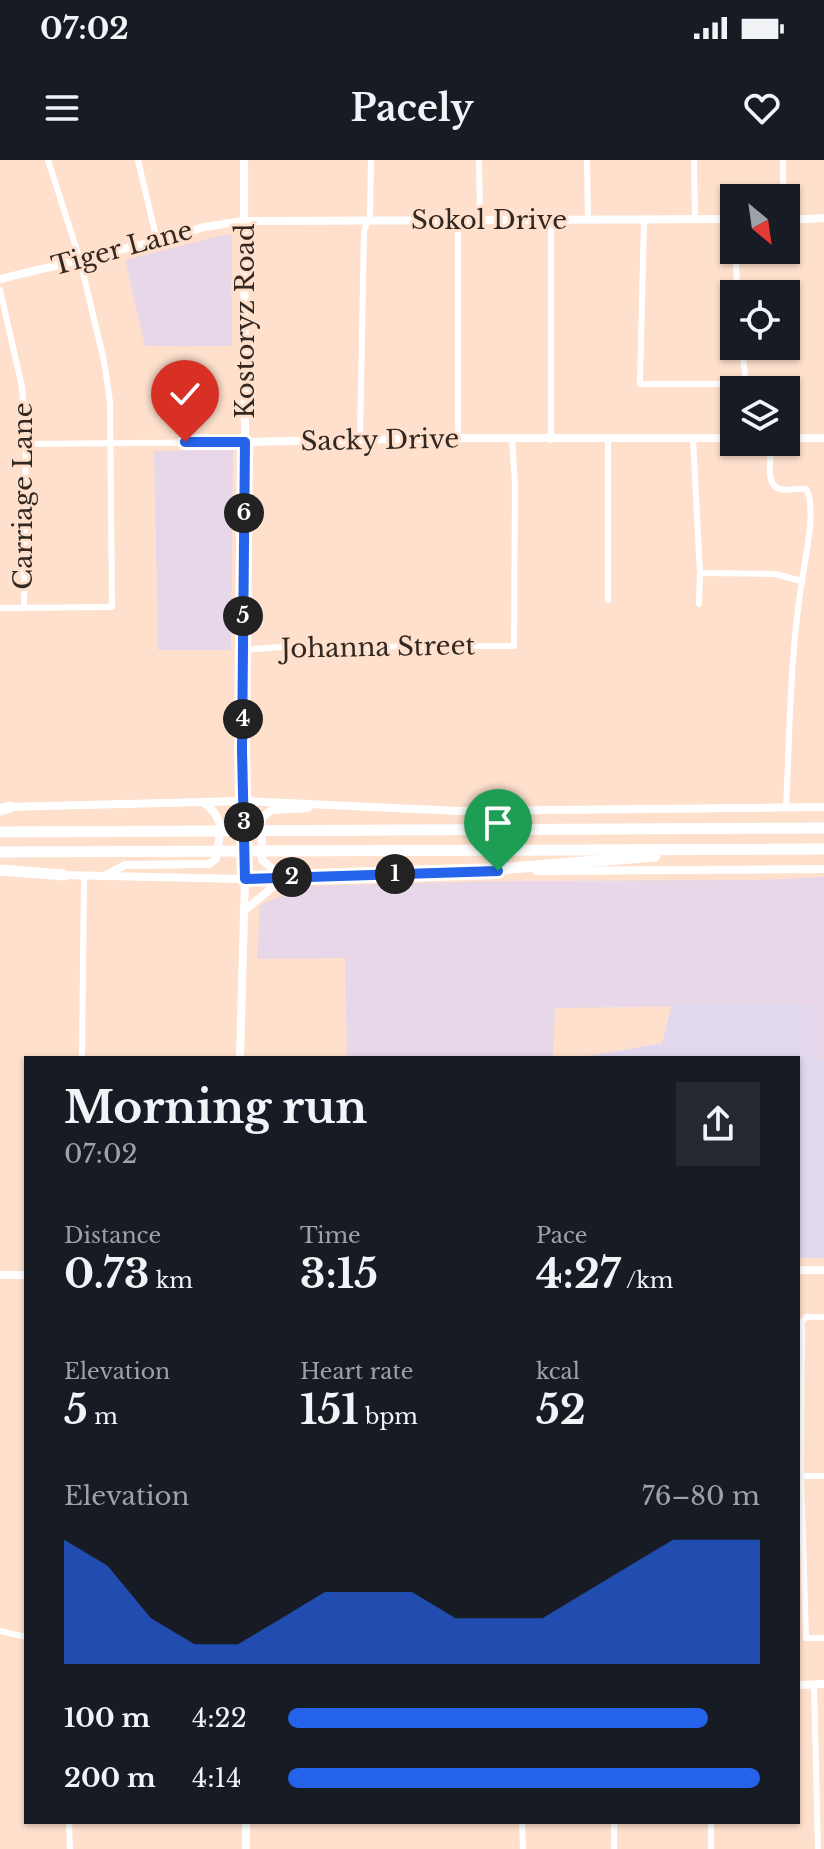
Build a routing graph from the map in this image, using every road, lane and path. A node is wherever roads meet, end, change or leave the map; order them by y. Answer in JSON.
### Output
{"nodes":[{"id":1,"x":48,"y":160,"type":"edge"},
{"id":2,"x":138,"y":160,"type":"edge"},
{"id":3,"x":244,"y":160,"type":"edge"},
{"id":4,"x":371,"y":160,"type":"edge"},
{"id":5,"x":479,"y":160,"type":"edge"},
{"id":6,"x":587,"y":160,"type":"edge"},
{"id":7,"x":694,"y":160,"type":"edge"},
{"id":8,"x":783,"y":160,"type":"edge"},
{"id":9,"x":783,"y":184,"type":"edge"},
{"id":10,"x":824,"y":218,"type":"edge"},
{"id":11,"x":695,"y":219,"type":"junction"},
{"id":12,"x":720,"y":219,"type":"edge"},
{"id":13,"x":800,"y":219,"type":"edge"},
{"id":14,"x":458,"y":220,"type":"junction"},
{"id":15,"x":480,"y":220,"type":"junction"},
{"id":16,"x":551,"y":220,"type":"junction"},
{"id":17,"x":588,"y":220,"type":"junction"},
{"id":18,"x":644,"y":220,"type":"junction"},
{"id":19,"x":244,"y":221,"type":"junction"},
{"id":20,"x":368,"y":221,"type":"junction"},
{"id":21,"x":157,"y":241,"type":"junction"},
{"id":22,"x":80,"y":260,"type":"junction"},
{"id":23,"x":0,"y":279,"type":"edge"},
{"id":24,"x":0,"y":290,"type":"edge"},
{"id":25,"x":743,"y":360,"type":"edge"},
{"id":26,"x":458,"y":438,"type":"junction"},
{"id":27,"x":720,"y":438,"type":"edge"},
{"id":28,"x":800,"y":438,"type":"edge"},
{"id":29,"x":824,"y":438,"type":"edge"},
{"id":30,"x":360,"y":439,"type":"junction"},
{"id":31,"x":608,"y":439,"type":"junction"},
{"id":32,"x":693,"y":439,"type":"junction"},
{"id":33,"x":512,"y":440,"type":"junction"},
{"id":34,"x":551,"y":440,"type":"junction"},
{"id":35,"x":245,"y":442,"type":"junction"},
{"id":36,"x":112,"y":443,"type":"junction"},
{"id":37,"x":26,"y":444,"type":"junction"},
{"id":38,"x":771,"y":456,"type":"edge"},
{"id":39,"x":700,"y":573,"type":"junction"},
{"id":40,"x":802,"y":581,"type":"junction"},
{"id":41,"x":608,"y":600,"type":"dead end"},
{"id":42,"x":699,"y":604,"type":"dead end"},
{"id":43,"x":0,"y":608,"type":"edge"},
{"id":44,"x":24,"y":608,"type":"junction"},
{"id":45,"x":243,"y":650,"type":"junction"},
{"id":46,"x":202,"y":801,"type":"junction"},
{"id":47,"x":243,"y":801,"type":"junction"},
{"id":48,"x":369,"y":805,"type":"junction"},
{"id":49,"x":824,"y":807,"type":"edge"},
{"id":50,"x":3,"y":808,"type":"edge"},
{"id":51,"x":786,"y":808,"type":"junction"},
{"id":52,"x":824,"y":828,"type":"edge"},
{"id":53,"x":0,"y":832,"type":"edge"},
{"id":54,"x":775,"y":849,"type":"junction"},
{"id":55,"x":824,"y":849,"type":"edge"},
{"id":56,"x":0,"y":852,"type":"edge"},
{"id":57,"x":824,"y":869,"type":"edge"},
{"id":58,"x":476,"y":871,"type":"junction"},
{"id":59,"x":0,"y":872,"type":"edge"},
{"id":60,"x":64,"y":875,"type":"joint"},
{"id":61,"x":84,"y":875,"type":"junction"},
{"id":62,"x":106,"y":875,"type":"junction"},
{"id":63,"x":291,"y":877,"type":"junction"},
{"id":64,"x":245,"y":879,"type":"junction"},
{"id":65,"x":244,"y":911,"type":"junction"},
{"id":66,"x":82,"y":1056,"type":"edge"},
{"id":67,"x":240,"y":1056,"type":"edge"},
{"id":68,"x":800,"y":1270,"type":"edge"},
{"id":69,"x":824,"y":1270,"type":"edge"},
{"id":70,"x":0,"y":1275,"type":"edge"},
{"id":71,"x":24,"y":1275,"type":"edge"},
{"id":72,"x":824,"y":1317,"type":"edge"},
{"id":73,"x":800,"y":1476,"type":"edge"},
{"id":74,"x":824,"y":1476,"type":"edge"},
{"id":75,"x":0,"y":1631,"type":"edge"},
{"id":76,"x":24,"y":1637,"type":"edge"},
{"id":77,"x":824,"y":1638,"type":"edge"},
{"id":78,"x":819,"y":1684,"type":"edge"},
{"id":79,"x":69,"y":1824,"type":"edge"},
{"id":80,"x":246,"y":1824,"type":"edge"},
{"id":81,"x":522,"y":1824,"type":"edge"},
{"id":82,"x":614,"y":1824,"type":"edge"},
{"id":83,"x":711,"y":1824,"type":"edge"},
{"id":84,"x":70,"y":1849,"type":"edge"},
{"id":85,"x":246,"y":1849,"type":"edge"},
{"id":86,"x":523,"y":1849,"type":"edge"},
{"id":87,"x":614,"y":1849,"type":"edge"},
{"id":88,"x":711,"y":1849,"type":"edge"},
{"id":89,"x":818,"y":1849,"type":"edge"}],
"edges":[{"from":1,"to":22,"type":"street"},
{"from":2,"to":21,"type":"street"},
{"from":3,"to":19,"type":"main road","name":"Kostoryz Road"},
{"from":4,"to":20,"type":"street"},
{"from":5,"to":15,"type":"street"},
{"from":6,"to":17,"type":"street"},
{"from":7,"to":11,"type":"street"},
{"from":8,"to":9,"type":"street"},
{"from":10,"to":13,"type":"main road"},
{"from":11,"to":12,"type":"main road","name":"Sokol Drive"},
{"from":11,"to":18,"type":"main road","name":"Sokol Drive"},
{"from":14,"to":15,"type":"main road","name":"Sokol Drive"},
{"from":14,"to":20,"type":"main road","name":"Sokol Drive"},
{"from":14,"to":26,"type":"street"},
{"from":15,"to":16,"type":"main road","name":"Sokol Drive"},
{"from":16,"to":17,"type":"main road","name":"Sokol Drive"},
{"from":16,"to":34,"type":"street"},
{"from":17,"to":18,"type":"main road","name":"Sokol Drive"},
{"from":18,"to":25,"type":"street"},
{"from":19,"to":20,"type":"main road","name":"Sokol Drive"},
{"from":19,"to":21,"type":"main road","name":"Tiger Lane"},
{"from":19,"to":35,"type":"main road","name":"Kostoryz Road"},
{"from":20,"to":30,"type":"street"},
{"from":21,"to":22,"type":"main road","name":"Tiger Lane"},
{"from":22,"to":23,"type":"main road","name":"Tiger Lane"},
{"from":22,"to":36,"type":"street"},
{"from":24,"to":37,"type":"street","name":"Carriage Lane"},
{"from":26,"to":30,"type":"main road","name":"Sacky Drive"},
{"from":26,"to":33,"type":"main road","name":"Sacky Drive"},
{"from":27,"to":32,"type":"main road","name":"Sacky Drive"},
{"from":28,"to":29,"type":"main road"},
{"from":30,"to":35,"type":"main road","name":"Sacky Drive"},
{"from":31,"to":32,"type":"main road","name":"Sacky Drive"},
{"from":31,"to":34,"type":"main road","name":"Sacky Drive"},
{"from":31,"to":41,"type":"street"},
{"from":32,"to":39,"type":"street"},
{"from":33,"to":34,"type":"main road","name":"Sacky Drive"},
{"from":33,"to":45,"type":"street","name":"Johanna Street"},
{"from":35,"to":36,"type":"street","name":"Sacky Drive"},
{"from":35,"to":45,"type":"main road","name":"Kostoryz Road"},
{"from":36,"to":37,"type":"street","name":"Sacky Drive"},
{"from":36,"to":44,"type":"street"},
{"from":37,"to":44,"type":"street","name":"Carriage Lane"},
{"from":38,"to":40,"type":"street"},
{"from":39,"to":40,"type":"street"},
{"from":39,"to":42,"type":"street"},
{"from":40,"to":51,"type":"street"},
{"from":43,"to":44,"type":"street"},
{"from":45,"to":47,"type":"main road","name":"Kostoryz Road"},
{"from":46,"to":47,"type":"main road"},
{"from":46,"to":50,"type":"main road"},
{"from":46,"to":62,"type":"main road"},
{"from":47,"to":48,"type":"main road"},
{"from":47,"to":64,"type":"main road","name":"Kostoryz Road"},
{"from":48,"to":51,"type":"main road"},
{"from":48,"to":63,"type":"main road"},
{"from":49,"to":51,"type":"main road"},
{"from":52,"to":53,"type":"highway"},
{"from":54,"to":55,"type":"highway"},
{"from":54,"to":56,"type":"highway"},
{"from":54,"to":58,"type":"highway"},
{"from":57,"to":58,"type":"main road"},
{"from":58,"to":63,"type":"main road"},
{"from":59,"to":60,"type":"highway"},
{"from":60,"to":61,"type":"main road"},
{"from":61,"to":62,"type":"main road"},
{"from":61,"to":66,"type":"street"},
{"from":62,"to":64,"type":"main road"},
{"from":63,"to":64,"type":"main road"},
{"from":63,"to":65,"type":"main road"},
{"from":64,"to":65,"type":"main road","name":"Kostoryz Road"},
{"from":65,"to":67,"type":"main road","name":"Kostoryz Road"},
{"from":68,"to":69,"type":"main road"},
{"from":70,"to":71,"type":"main road"},
{"from":72,"to":73,"type":"street"},
{"from":73,"to":74,"type":"street"},
{"from":73,"to":77,"type":"street"},
{"from":75,"to":76,"type":"street"},
{"from":78,"to":89,"type":"street"},
{"from":79,"to":84,"type":"street"},
{"from":80,"to":85,"type":"main road"},
{"from":81,"to":86,"type":"street"},
{"from":82,"to":87,"type":"street"},
{"from":83,"to":88,"type":"street"}]}
